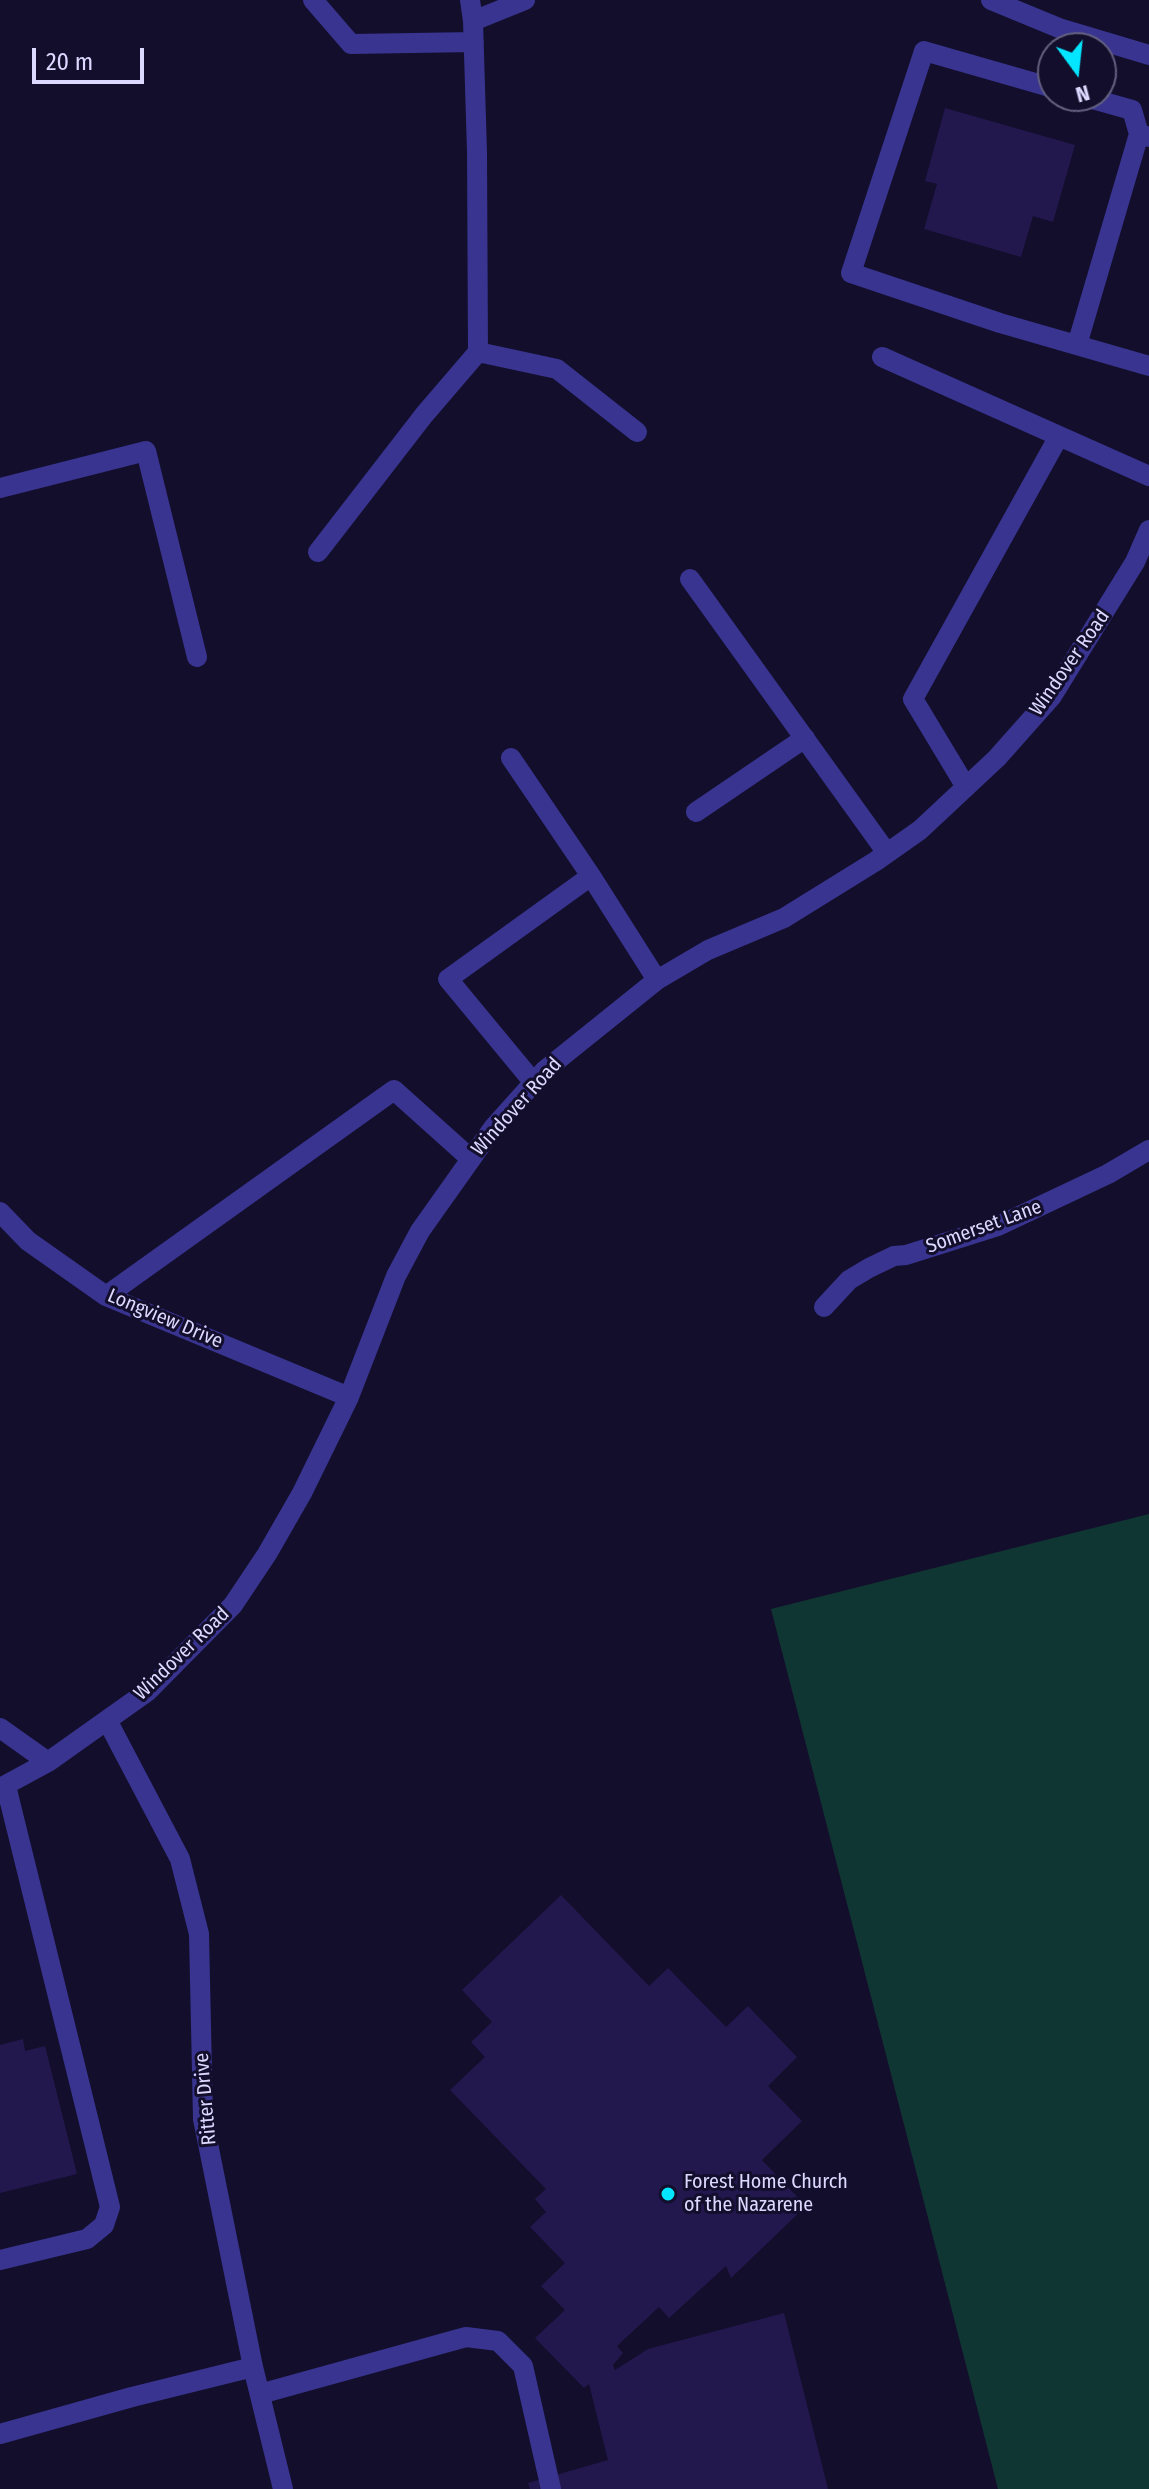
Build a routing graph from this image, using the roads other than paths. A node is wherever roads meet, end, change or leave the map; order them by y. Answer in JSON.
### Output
{"nodes":[{"id":1,"x":313,"y":0,"type":"edge"},
{"id":2,"x":470,"y":0,"type":"edge"},
{"id":3,"x":525,"y":0,"type":"edge"},
{"id":4,"x":991,"y":0,"type":"edge"},
{"id":5,"x":473,"y":31,"type":"junction"},
{"id":6,"x":1149,"y":55,"type":"edge"},
{"id":7,"x":1037,"y":83,"type":"edge"},
{"id":8,"x":1117,"y":106,"type":"edge"},
{"id":9,"x":1144,"y":136,"type":"edge"},
{"id":10,"x":1077,"y":345,"type":"junction"},
{"id":11,"x":478,"y":352,"type":"junction"},
{"id":12,"x":882,"y":357,"type":"dead end"},
{"id":13,"x":1149,"y":366,"type":"edge"},
{"id":14,"x":637,"y":432,"type":"dead end"},
{"id":15,"x":1059,"y":436,"type":"junction"},
{"id":16,"x":1149,"y":476,"type":"edge"},
{"id":17,"x":0,"y":488,"type":"edge"},
{"id":18,"x":1149,"y":530,"type":"edge"},
{"id":19,"x":318,"y":552,"type":"dead end"},
{"id":20,"x":690,"y":579,"type":"dead end"},
{"id":21,"x":197,"y":657,"type":"dead end"},
{"id":22,"x":805,"y":738,"type":"junction"},
{"id":23,"x":511,"y":758,"type":"dead end"},
{"id":24,"x":966,"y":787,"type":"junction"},
{"id":25,"x":696,"y":812,"type":"dead end"},
{"id":26,"x":887,"y":853,"type":"junction"},
{"id":27,"x":591,"y":876,"type":"junction"},
{"id":28,"x":657,"y":980,"type":"junction"},
{"id":29,"x":534,"y":1083,"type":"junction"},
{"id":30,"x":1149,"y":1150,"type":"edge"},
{"id":31,"x":471,"y":1159,"type":"junction"},
{"id":32,"x":0,"y":1212,"type":"edge"},
{"id":33,"x":106,"y":1296,"type":"junction"},
{"id":34,"x":824,"y":1307,"type":"dead end"},
{"id":35,"x":349,"y":1397,"type":"junction"},
{"id":36,"x":108,"y":1722,"type":"junction"},
{"id":37,"x":0,"y":1728,"type":"edge"},
{"id":38,"x":48,"y":1762,"type":"junction"},
{"id":39,"x":3,"y":1787,"type":"edge"},
{"id":40,"x":0,"y":2260,"type":"edge"},
{"id":41,"x":253,"y":2367,"type":"junction"},
{"id":42,"x":260,"y":2394,"type":"junction"},
{"id":43,"x":0,"y":2434,"type":"edge"},
{"id":44,"x":283,"y":2489,"type":"edge"},
{"id":45,"x":551,"y":2489,"type":"edge"}],
"edges":[{"from":1,"to":5,"type":"street"},
{"from":2,"to":5,"type":"street"},
{"from":3,"to":5,"type":"street"},
{"from":4,"to":6,"type":"street"},
{"from":5,"to":11,"type":"street"},
{"from":7,"to":10,"type":"street"},
{"from":8,"to":9,"type":"street"},
{"from":9,"to":10,"type":"street"},
{"from":10,"to":13,"type":"street"},
{"from":11,"to":14,"type":"street"},
{"from":11,"to":19,"type":"street"},
{"from":12,"to":15,"type":"street"},
{"from":15,"to":16,"type":"street"},
{"from":15,"to":24,"type":"street"},
{"from":17,"to":21,"type":"street"},
{"from":18,"to":24,"type":"street","name":"Windover Road"},
{"from":20,"to":22,"type":"street"},
{"from":22,"to":25,"type":"street"},
{"from":22,"to":26,"type":"street"},
{"from":23,"to":27,"type":"street"},
{"from":24,"to":26,"type":"street","name":"Windover Road"},
{"from":26,"to":28,"type":"street","name":"Windover Road"},
{"from":27,"to":28,"type":"street"},
{"from":27,"to":29,"type":"street"},
{"from":28,"to":29,"type":"street","name":"Windover Road"},
{"from":29,"to":31,"type":"street","name":"Windover Road"},
{"from":30,"to":34,"type":"street","name":"Somerset Lane"},
{"from":31,"to":33,"type":"street"},
{"from":31,"to":35,"type":"street","name":"Windover Road"},
{"from":32,"to":33,"type":"street","name":"Longview Drive"},
{"from":33,"to":35,"type":"street","name":"Longview Drive"},
{"from":35,"to":36,"type":"street","name":"Windover Road"},
{"from":36,"to":38,"type":"street","name":"Windover Road"},
{"from":36,"to":41,"type":"street","name":"Ritter Drive"},
{"from":37,"to":38,"type":"street"},
{"from":38,"to":39,"type":"street","name":"Windover Road"},
{"from":39,"to":40,"type":"street"},
{"from":41,"to":42,"type":"street","name":"Ritter Drive"},
{"from":41,"to":43,"type":"street"},
{"from":42,"to":44,"type":"street","name":"Ritter Drive"},
{"from":42,"to":45,"type":"street"}]}
